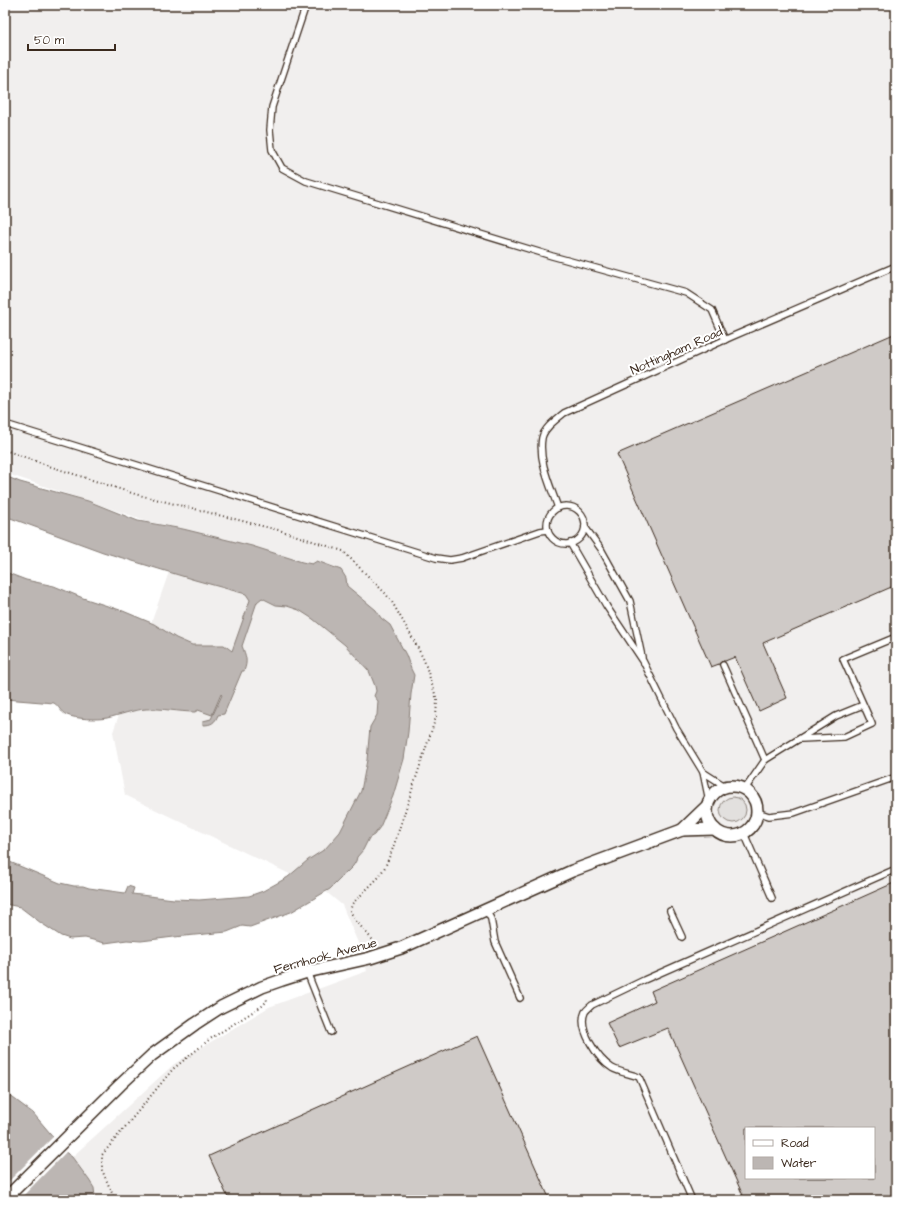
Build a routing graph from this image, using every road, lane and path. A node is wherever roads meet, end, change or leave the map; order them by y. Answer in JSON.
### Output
{"nodes":[{"id":1,"x":306,"y":5,"type":"edge"},
{"id":2,"x":896,"y":266,"type":"edge"},
{"id":3,"x":725,"y":340,"type":"junction"},
{"id":4,"x":5,"y":424,"type":"edge"},
{"id":5,"x":5,"y":450,"type":"edge"},
{"id":6,"x":558,"y":508,"type":"junction"},
{"id":7,"x":585,"y":527,"type":"junction"},
{"id":8,"x":548,"y":530,"type":"junction"},
{"id":9,"x":570,"y":543,"type":"junction"},
{"id":10,"x":896,"y":637,"type":"edge"},
{"id":11,"x":643,"y":661,"type":"junction"},
{"id":12,"x":723,"y":665,"type":"dead end"},
{"id":13,"x":863,"y":705,"type":"junction"},
{"id":14,"x":801,"y":739,"type":"junction"},
{"id":15,"x":765,"y":760,"type":"junction"},
{"id":16,"x":704,"y":772,"type":"junction"},
{"id":17,"x":896,"y":777,"type":"edge"},
{"id":18,"x":725,"y":786,"type":"junction"},
{"id":19,"x":745,"y":789,"type":"junction"},
{"id":20,"x":708,"y":803,"type":"junction"},
{"id":21,"x":757,"y":812,"type":"junction"},
{"id":22,"x":715,"y":829,"type":"junction"},
{"id":23,"x":682,"y":830,"type":"junction"},
{"id":24,"x":744,"y":833,"type":"junction"},
{"id":25,"x":896,"y":869,"type":"edge"},
{"id":26,"x":772,"y":898,"type":"dead end"},
{"id":27,"x":486,"y":910,"type":"junction"},
{"id":28,"x":670,"y":911,"type":"dead end"},
{"id":29,"x":682,"y":937,"type":"dead end"},
{"id":30,"x":385,"y":953,"type":"junction"},
{"id":31,"x":307,"y":972,"type":"junction"},
{"id":32,"x":262,"y":987,"type":"junction"},
{"id":33,"x":520,"y":998,"type":"dead end"},
{"id":34,"x":331,"y":1032,"type":"dead end"},
{"id":35,"x":5,"y":1199,"type":"edge"},
{"id":36,"x":115,"y":1200,"type":"edge"},
{"id":37,"x":692,"y":1200,"type":"edge"}],
"edges":[{"from":1,"to":3,"type":"lane"},
{"from":2,"to":3,"type":"lane","name":"Nottingham Road"},
{"from":3,"to":6,"type":"lane","name":"Nottingham Road"},
{"from":4,"to":8,"type":"lane"},
{"from":5,"to":30,"type":"path"},
{"from":6,"to":7,"type":"lane"},
{"from":6,"to":8,"type":"lane"},
{"from":7,"to":9,"type":"lane"},
{"from":7,"to":11,"type":"lane"},
{"from":8,"to":9,"type":"lane"},
{"from":9,"to":11,"type":"lane"},
{"from":10,"to":13,"type":"lane"},
{"from":11,"to":16,"type":"lane"},
{"from":12,"to":15,"type":"lane"},
{"from":13,"to":14,"type":"lane"},
{"from":13,"to":14,"type":"lane"},
{"from":14,"to":15,"type":"lane"},
{"from":15,"to":19,"type":"lane"},
{"from":16,"to":18,"type":"lane"},
{"from":16,"to":20,"type":"lane"},
{"from":17,"to":21,"type":"lane"},
{"from":18,"to":19,"type":"street"},
{"from":18,"to":20,"type":"street"},
{"from":19,"to":21,"type":"street"},
{"from":20,"to":22,"type":"street"},
{"from":20,"to":23,"type":"street","name":"Fernhook Avenue"},
{"from":21,"to":24,"type":"street"},
{"from":22,"to":23,"type":"street","name":"Fernhook Avenue"},
{"from":22,"to":24,"type":"street"},
{"from":23,"to":27,"type":"street","name":"Fernhook Avenue"},
{"from":24,"to":26,"type":"lane"},
{"from":25,"to":37,"type":"lane"},
{"from":27,"to":30,"type":"street","name":"Fernhook Avenue"},
{"from":27,"to":33,"type":"lane"},
{"from":28,"to":29,"type":"lane"},
{"from":30,"to":31,"type":"street","name":"Fernhook Avenue"},
{"from":31,"to":32,"type":"street","name":"Fernhook Avenue"},
{"from":31,"to":34,"type":"lane"},
{"from":32,"to":35,"type":"street","name":"Fernhook Avenue"},
{"from":32,"to":36,"type":"path"}]}
